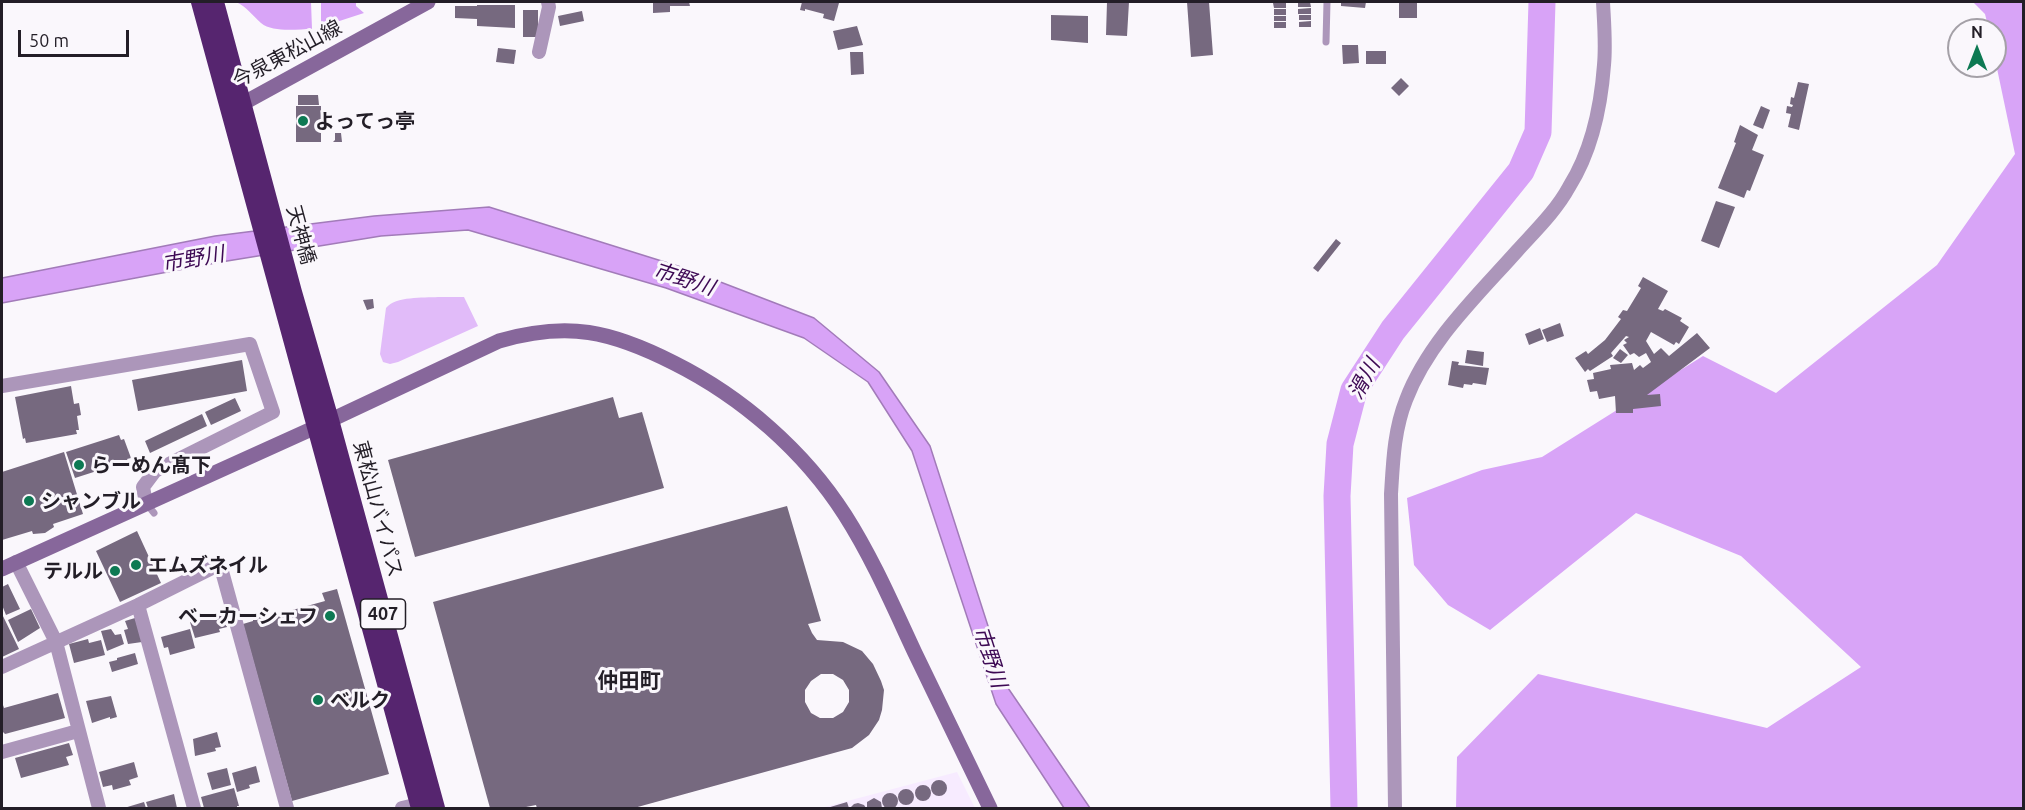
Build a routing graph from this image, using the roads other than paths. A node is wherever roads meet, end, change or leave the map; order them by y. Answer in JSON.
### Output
{"nodes":[{"id":1,"x":200,"y":2,"type":"edge"},
{"id":2,"x":215,"y":2,"type":"edge"},
{"id":3,"x":548,"y":2,"type":"edge"},
{"id":4,"x":1327,"y":2,"type":"edge"},
{"id":5,"x":1603,"y":2,"type":"edge"},
{"id":6,"x":420,"y":3,"type":"edge"},
{"id":7,"x":1326,"y":42,"type":"dead end"},
{"id":8,"x":539,"y":52,"type":"dead end"},
{"id":9,"x":236,"y":106,"type":"junction"},
{"id":10,"x":286,"y":294,"type":"joint"},
{"id":11,"x":2,"y":386,"type":"edge"},
{"id":12,"x":323,"y":424,"type":"junction"},
{"id":13,"x":150,"y":508,"type":"junction"},
{"id":14,"x":8,"y":566,"type":"edge"},
{"id":15,"x":138,"y":605,"type":"junction"},
{"id":16,"x":56,"y":642,"type":"junction"},
{"id":17,"x":2,"y":667,"type":"edge"},
{"id":18,"x":78,"y":730,"type":"junction"},
{"id":19,"x":2,"y":752,"type":"edge"},
{"id":20,"x":419,"y":807,"type":"edge"},
{"id":21,"x":97,"y":808,"type":"edge"},
{"id":22,"x":194,"y":808,"type":"edge"},
{"id":23,"x":287,"y":808,"type":"edge"},
{"id":24,"x":990,"y":808,"type":"edge"},
{"id":25,"x":1395,"y":808,"type":"edge"}],
"edges":[{"from":1,"to":9,"type":"highway","number":"407"},
{"from":2,"to":9,"type":"highway","number":"407"},
{"from":3,"to":8,"type":"street"},
{"from":4,"to":7,"type":"lane"},
{"from":5,"to":25,"type":"street"},
{"from":6,"to":9,"type":"street","name":"今泉東松山線"},
{"from":9,"to":10,"type":"highway","name":"天神橋","number":"407"},
{"from":10,"to":12,"type":"highway","name":"東松山バイパス","number":"407"},
{"from":11,"to":13,"type":"street"},
{"from":12,"to":13,"type":"street"},
{"from":12,"to":20,"type":"highway","name":"東松山バイパス","number":"407"},
{"from":12,"to":24,"type":"street"},
{"from":13,"to":14,"type":"street"},
{"from":14,"to":16,"type":"street"},
{"from":15,"to":16,"type":"street"},
{"from":15,"to":22,"type":"street"},
{"from":15,"to":23,"type":"street"},
{"from":16,"to":17,"type":"street"},
{"from":16,"to":18,"type":"street"},
{"from":18,"to":19,"type":"street"},
{"from":18,"to":21,"type":"street"}]}
